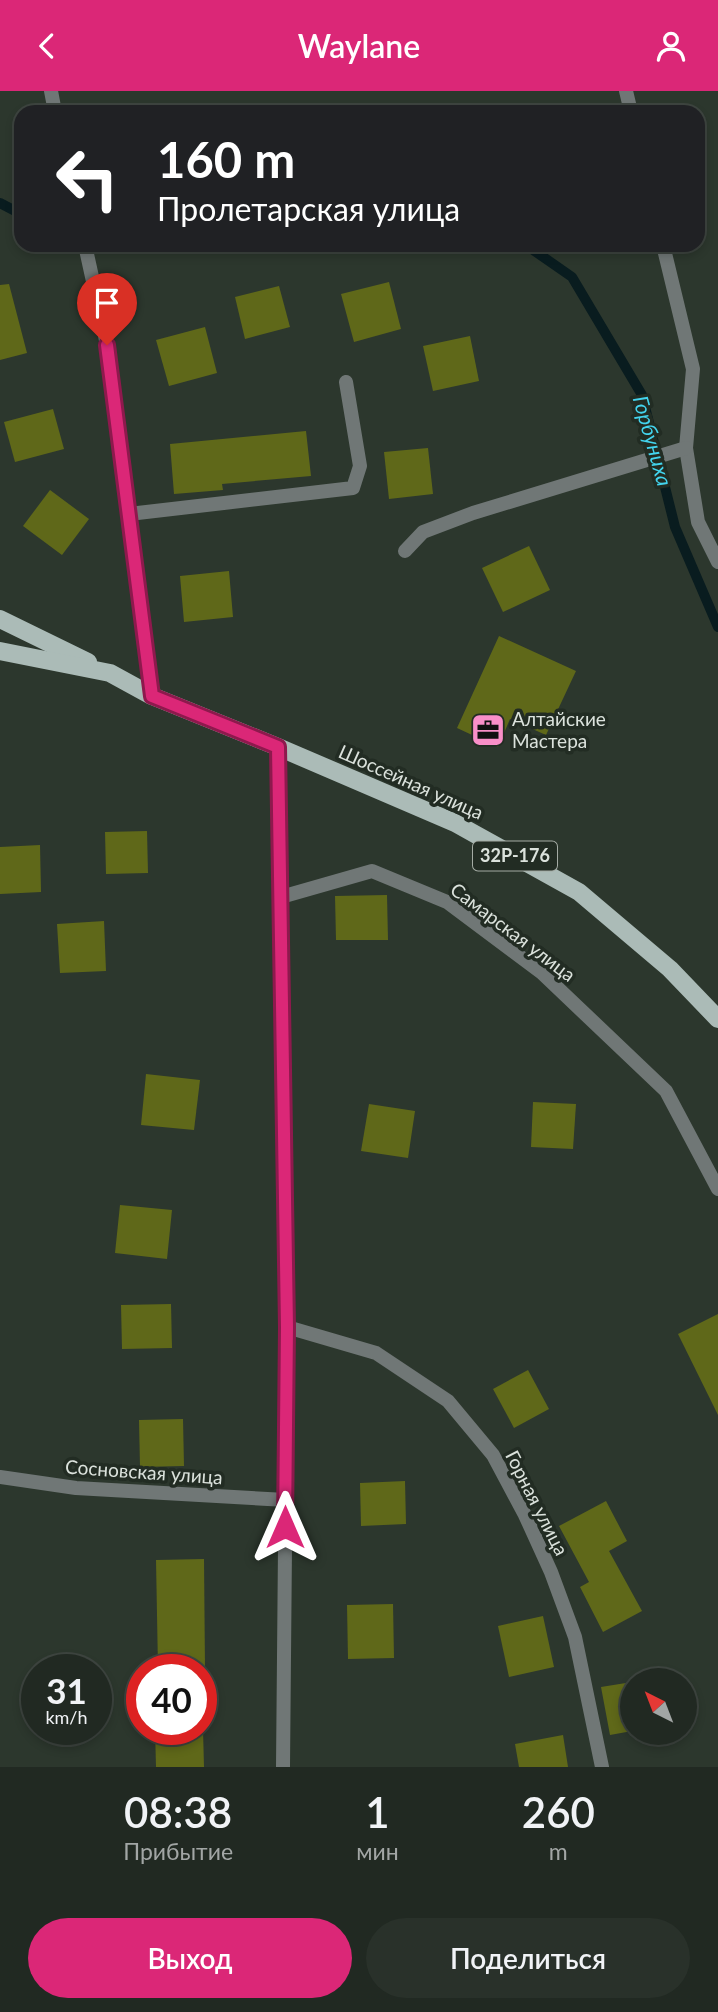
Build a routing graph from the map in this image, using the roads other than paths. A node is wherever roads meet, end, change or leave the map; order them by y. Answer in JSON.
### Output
{"nodes":[{"id":1,"x":87,"y":252,"type":"edge"},
{"id":2,"x":665,"y":252,"type":"edge"},
{"id":3,"x":346,"y":382,"type":"dead end"},
{"id":4,"x":686,"y":448,"type":"junction"},
{"id":5,"x":129,"y":514,"type":"junction"},
{"id":6,"x":405,"y":551,"type":"dead end"},
{"id":7,"x":718,"y":562,"type":"edge"},
{"id":8,"x":0,"y":619,"type":"edge"},
{"id":9,"x":0,"y":651,"type":"edge"},
{"id":10,"x":110,"y":673,"type":"junction"},
{"id":11,"x":152,"y":696,"type":"junction"},
{"id":12,"x":278,"y":747,"type":"junction"},
{"id":13,"x":281,"y":897,"type":"junction"},
{"id":14,"x":718,"y":1019,"type":"edge"},
{"id":15,"x":718,"y":1189,"type":"edge"},
{"id":16,"x":287,"y":1327,"type":"junction"},
{"id":17,"x":0,"y":1477,"type":"edge"},
{"id":18,"x":286,"y":1500,"type":"junction"},
{"id":19,"x":284,"y":1767,"type":"edge"},
{"id":20,"x":602,"y":1767,"type":"edge"}],
"edges":[{"from":1,"to":5,"type":"street"},
{"from":2,"to":4,"type":"street"},
{"from":3,"to":5,"type":"street"},
{"from":4,"to":6,"type":"street"},
{"from":4,"to":7,"type":"street"},
{"from":5,"to":11,"type":"street"},
{"from":8,"to":10,"type":"main road"},
{"from":9,"to":10,"type":"main road"},
{"from":10,"to":11,"type":"main road","number":"32Р-176"},
{"from":11,"to":12,"type":"main road","number":"32Р-176"},
{"from":12,"to":13,"type":"street"},
{"from":12,"to":14,"type":"main road","name":"Шоссейная улица","number":"32Р-176"},
{"from":13,"to":15,"type":"street","name":"Самарская улица"},
{"from":13,"to":16,"type":"street"},
{"from":16,"to":18,"type":"street"},
{"from":16,"to":20,"type":"street","name":"Горная улица"},
{"from":17,"to":18,"type":"street","name":"Сосновская улица"},
{"from":18,"to":19,"type":"street"}]}
